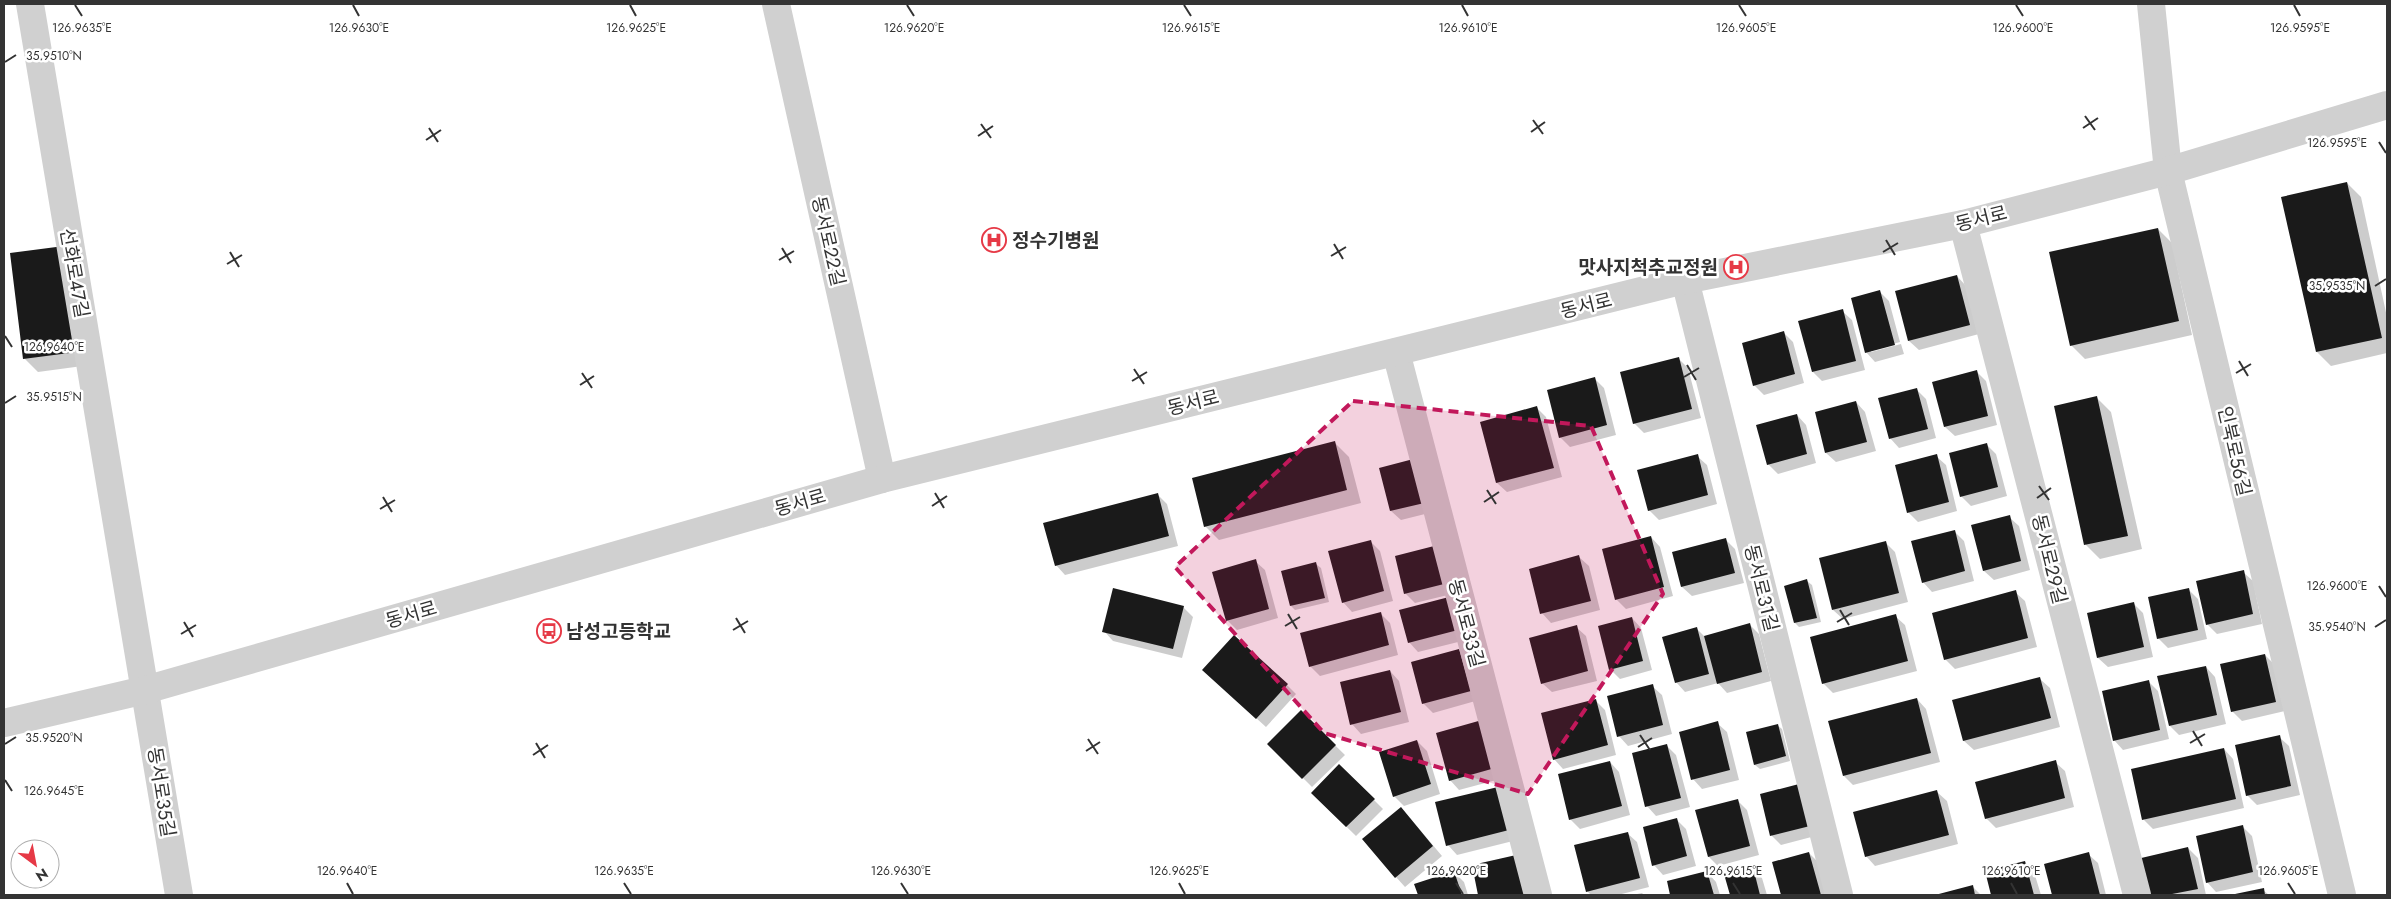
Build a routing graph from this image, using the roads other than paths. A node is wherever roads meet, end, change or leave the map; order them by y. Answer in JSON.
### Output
{"nodes":[{"id":1,"x":30,"y":4,"type":"edge"},
{"id":2,"x":776,"y":4,"type":"edge"},
{"id":3,"x":2151,"y":4,"type":"edge"},
{"id":4,"x":2387,"y":86,"type":"edge"},
{"id":5,"x":2387,"y":105,"type":"edge"},
{"id":6,"x":2361,"y":113,"type":"junction"},
{"id":7,"x":2387,"y":125,"type":"edge"},
{"id":8,"x":2168,"y":171,"type":"junction"},
{"id":9,"x":1963,"y":224,"type":"junction"},
{"id":10,"x":1685,"y":280,"type":"junction"},
{"id":11,"x":1396,"y":352,"type":"junction"},
{"id":12,"x":882,"y":479,"type":"junction"},
{"id":13,"x":145,"y":690,"type":"junction"},
{"id":14,"x":4,"y":723,"type":"edge"},
{"id":15,"x":179,"y":895,"type":"edge"},
{"id":16,"x":1538,"y":895,"type":"edge"},
{"id":17,"x":1839,"y":895,"type":"edge"},
{"id":18,"x":2137,"y":895,"type":"edge"},
{"id":19,"x":2342,"y":895,"type":"edge"}],
"edges":[{"from":1,"to":13,"type":"street","name":"선화로47길"},
{"from":2,"to":12,"type":"street","name":"동서로22길"},
{"from":3,"to":8,"type":"street","name":"인북로56길"},
{"from":4,"to":6,"type":"street"},
{"from":5,"to":6,"type":"street","name":"동서로"},
{"from":6,"to":7,"type":"street"},
{"from":6,"to":8,"type":"street","name":"동서로"},
{"from":8,"to":9,"type":"street","name":"동서로"},
{"from":8,"to":19,"type":"street","name":"인북로56길"},
{"from":9,"to":10,"type":"street","name":"동서로"},
{"from":9,"to":18,"type":"street","name":"동서로29길"},
{"from":10,"to":11,"type":"street","name":"동서로"},
{"from":10,"to":17,"type":"street","name":"동서로31길"},
{"from":11,"to":12,"type":"street","name":"동서로"},
{"from":11,"to":16,"type":"street","name":"동서로33길"},
{"from":12,"to":13,"type":"street","name":"동서로"},
{"from":13,"to":14,"type":"street","name":"동서로"},
{"from":13,"to":15,"type":"street","name":"동서로35길"}]}
